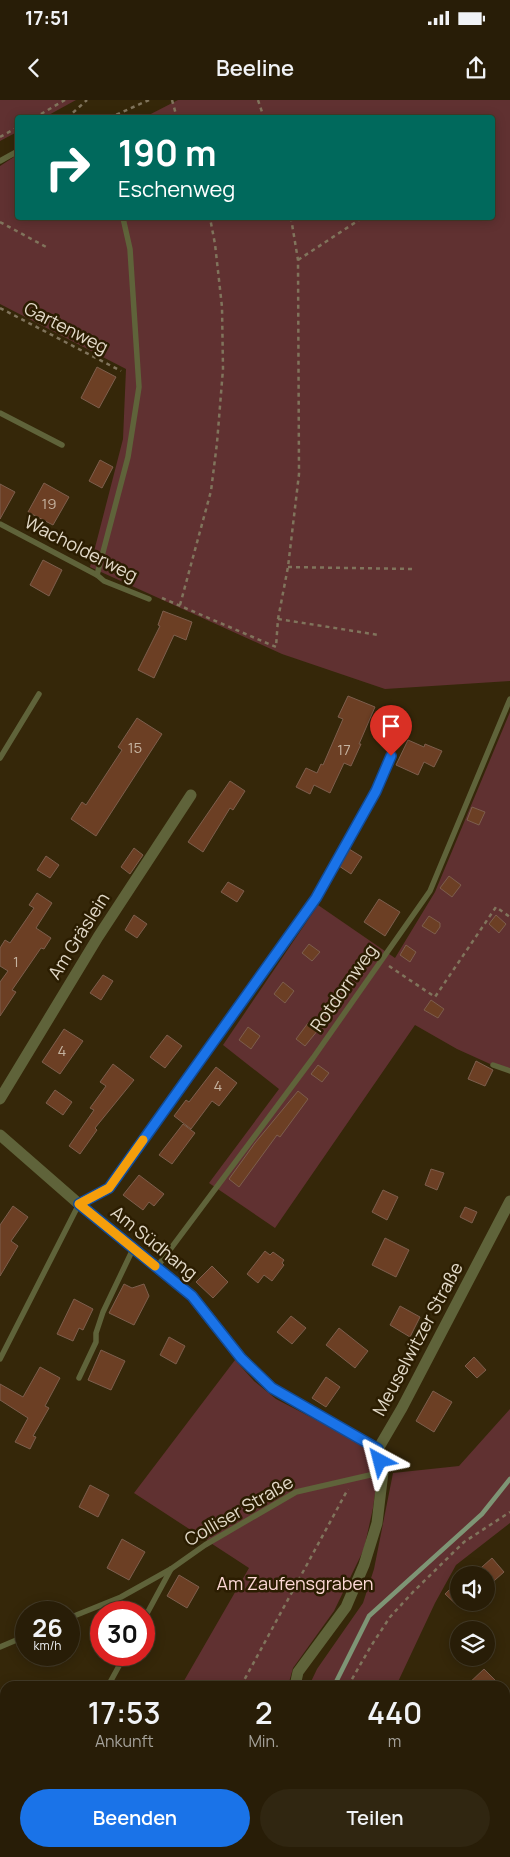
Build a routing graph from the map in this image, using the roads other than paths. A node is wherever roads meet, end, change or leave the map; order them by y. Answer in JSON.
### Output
{"nodes":[{"id":1,"x":15,"y":152,"type":"edge"},
{"id":2,"x":0,"y":160,"type":"edge"},
{"id":3,"x":123,"y":220,"type":"edge"},
{"id":4,"x":0,"y":413,"type":"edge"},
{"id":5,"x":62,"y":445,"type":"dead end"},
{"id":6,"x":0,"y":524,"type":"edge"},
{"id":7,"x":98,"y":574,"type":"junction"},
{"id":8,"x":149,"y":599,"type":"dead end"},
{"id":9,"x":40,"y":694,"type":"dead end"},
{"id":10,"x":510,"y":699,"type":"edge"},
{"id":11,"x":391,"y":756,"type":"dead end"},
{"id":12,"x":0,"y":758,"type":"edge"},
{"id":13,"x":191,"y":794,"type":"dead end"},
{"id":14,"x":493,"y":1064,"type":"dead end"},
{"id":15,"x":510,"y":1071,"type":"edge"},
{"id":16,"x":0,"y":1099,"type":"edge"},
{"id":17,"x":0,"y":1136,"type":"edge"},
{"id":18,"x":510,"y":1201,"type":"edge"},
{"id":19,"x":79,"y":1204,"type":"junction"},
{"id":20,"x":133,"y":1249,"type":"junction"},
{"id":21,"x":156,"y":1267,"type":"junction"},
{"id":22,"x":0,"y":1359,"type":"edge"},
{"id":23,"x":79,"y":1378,"type":"dead end"},
{"id":24,"x":378,"y":1449,"type":"junction"},
{"id":25,"x":383,"y":1472,"type":"junction"},
{"id":26,"x":171,"y":1569,"type":"junction"},
{"id":27,"x":154,"y":1601,"type":"edge"},
{"id":28,"x":80,"y":1614,"type":"edge"},
{"id":29,"x":15,"y":1641,"type":"edge"},
{"id":30,"x":0,"y":1647,"type":"edge"},
{"id":31,"x":118,"y":1666,"type":"edge"},
{"id":32,"x":111,"y":1681,"type":"edge"},
{"id":33,"x":296,"y":1681,"type":"edge"}],
"edges":[{"from":1,"to":2,"type":"lane"},
{"from":3,"to":7,"type":"lane"},
{"from":4,"to":5,"type":"lane"},
{"from":6,"to":7,"type":"lane","name":"Wacholderweg"},
{"from":7,"to":8,"type":"lane","name":"Wacholderweg"},
{"from":9,"to":12,"type":"lane"},
{"from":10,"to":21,"type":"lane","name":"Rotdornweg"},
{"from":11,"to":19,"type":"lane"},
{"from":13,"to":16,"type":"street","name":"Am Gräslein"},
{"from":14,"to":15,"type":"lane"},
{"from":17,"to":19,"type":"street","name":"Am Südhang"},
{"from":18,"to":24,"type":"street","name":"Meuselwitzer Straße"},
{"from":19,"to":20,"type":"street","name":"Am Südhang"},
{"from":19,"to":22,"type":"lane"},
{"from":20,"to":21,"type":"street","name":"Am Südhang"},
{"from":20,"to":23,"type":"lane"},
{"from":21,"to":24,"type":"street","name":"Am Südhang"},
{"from":24,"to":25,"type":"street"},
{"from":25,"to":26,"type":"lane","name":"Colliser Straße"},
{"from":25,"to":33,"type":"street"},
{"from":26,"to":27,"type":"lane","name":"Colliser Straße"},
{"from":26,"to":28,"type":"lane","name":"Colliser Straße"},
{"from":29,"to":30,"type":"lane"},
{"from":31,"to":32,"type":"lane"}]}
